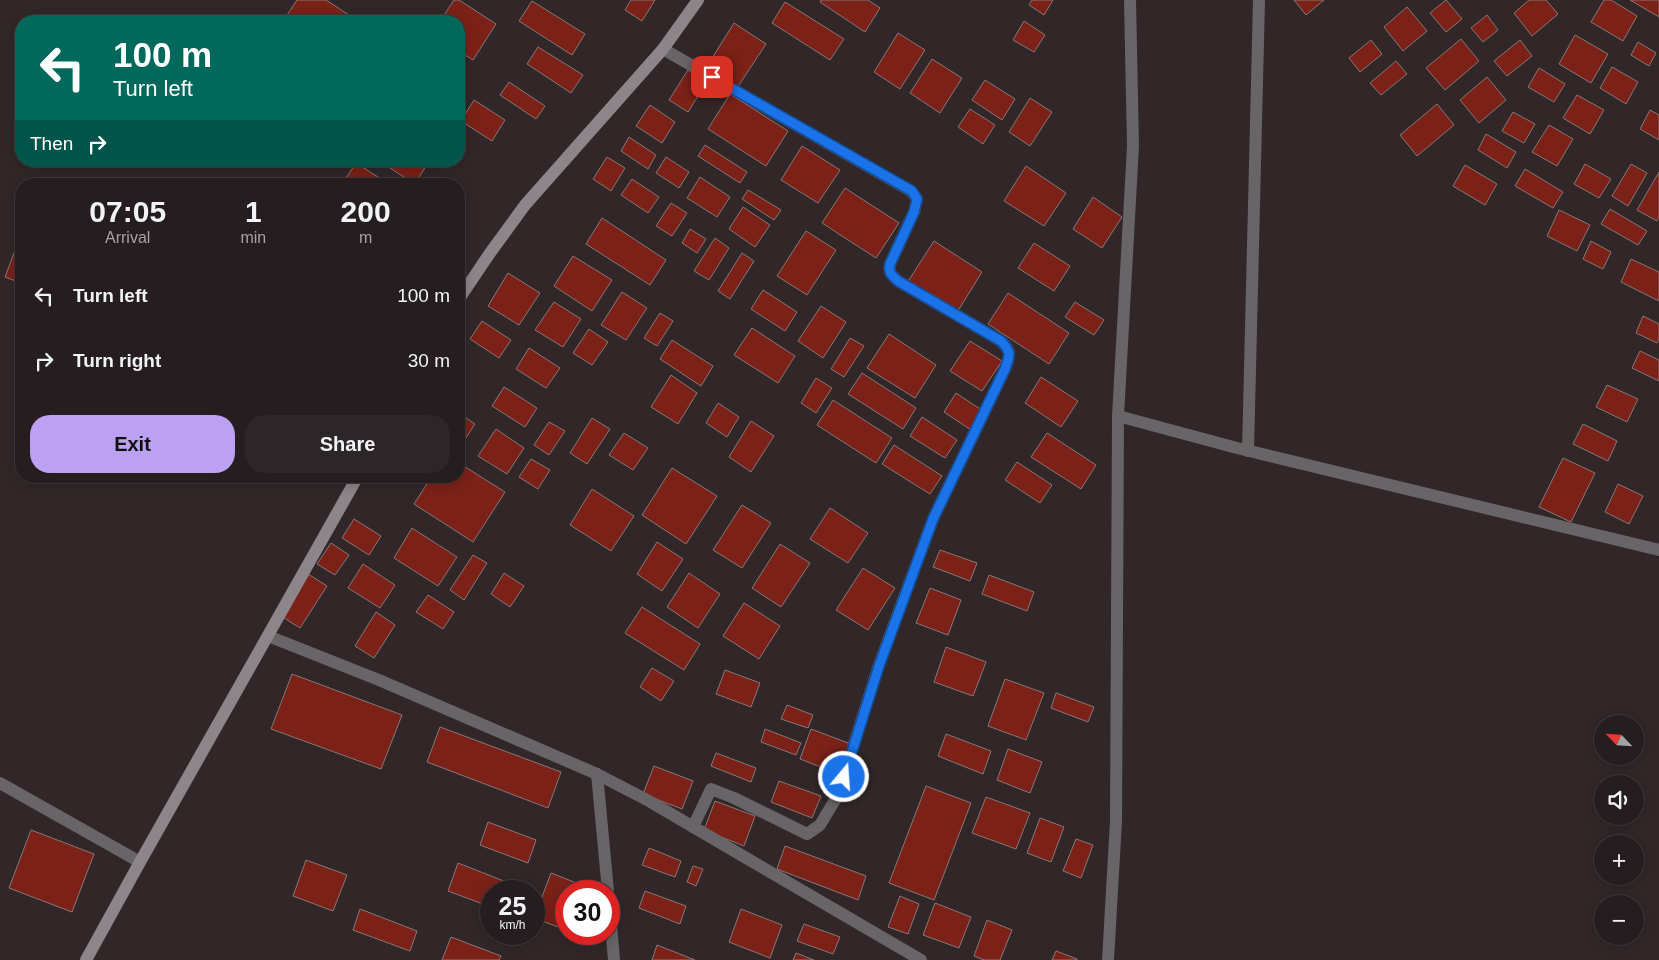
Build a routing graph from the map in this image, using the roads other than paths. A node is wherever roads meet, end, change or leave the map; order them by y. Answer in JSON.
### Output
{"nodes":[{"id":1,"x":698,"y":0,"type":"edge"},
{"id":2,"x":1130,"y":0,"type":"edge"},
{"id":3,"x":1260,"y":0,"type":"edge"},
{"id":4,"x":663,"y":49,"type":"junction"},
{"id":5,"x":465,"y":290,"type":"edge"},
{"id":6,"x":1118,"y":416,"type":"junction"},
{"id":7,"x":1242,"y":449,"type":"junction"},
{"id":8,"x":354,"y":483,"type":"edge"},
{"id":9,"x":1659,"y":550,"type":"edge"},
{"id":10,"x":268,"y":636,"type":"junction"},
{"id":11,"x":597,"y":774,"type":"junction"},
{"id":12,"x":0,"y":783,"type":"edge"},
{"id":13,"x":693,"y":827,"type":"junction"},
{"id":14,"x":140,"y":862,"type":"junction"},
{"id":15,"x":607,"y":880,"type":"edge"},
{"id":16,"x":613,"y":945,"type":"edge"},
{"id":17,"x":86,"y":960,"type":"edge"},
{"id":18,"x":614,"y":960,"type":"edge"},
{"id":19,"x":921,"y":960,"type":"edge"},
{"id":20,"x":1108,"y":960,"type":"edge"}],
"edges":[{"from":1,"to":4,"type":"main road"},
{"from":2,"to":6,"type":"street"},
{"from":3,"to":7,"type":"street"},
{"from":4,"to":5,"type":"main road"},
{"from":4,"to":13,"type":"street"},
{"from":6,"to":7,"type":"street"},
{"from":6,"to":20,"type":"street"},
{"from":7,"to":9,"type":"street"},
{"from":8,"to":10,"type":"main road"},
{"from":10,"to":11,"type":"street"},
{"from":10,"to":14,"type":"main road"},
{"from":11,"to":13,"type":"street"},
{"from":11,"to":15,"type":"street"},
{"from":12,"to":14,"type":"street"},
{"from":13,"to":19,"type":"street"},
{"from":14,"to":17,"type":"main road"},
{"from":16,"to":18,"type":"street"}]}
